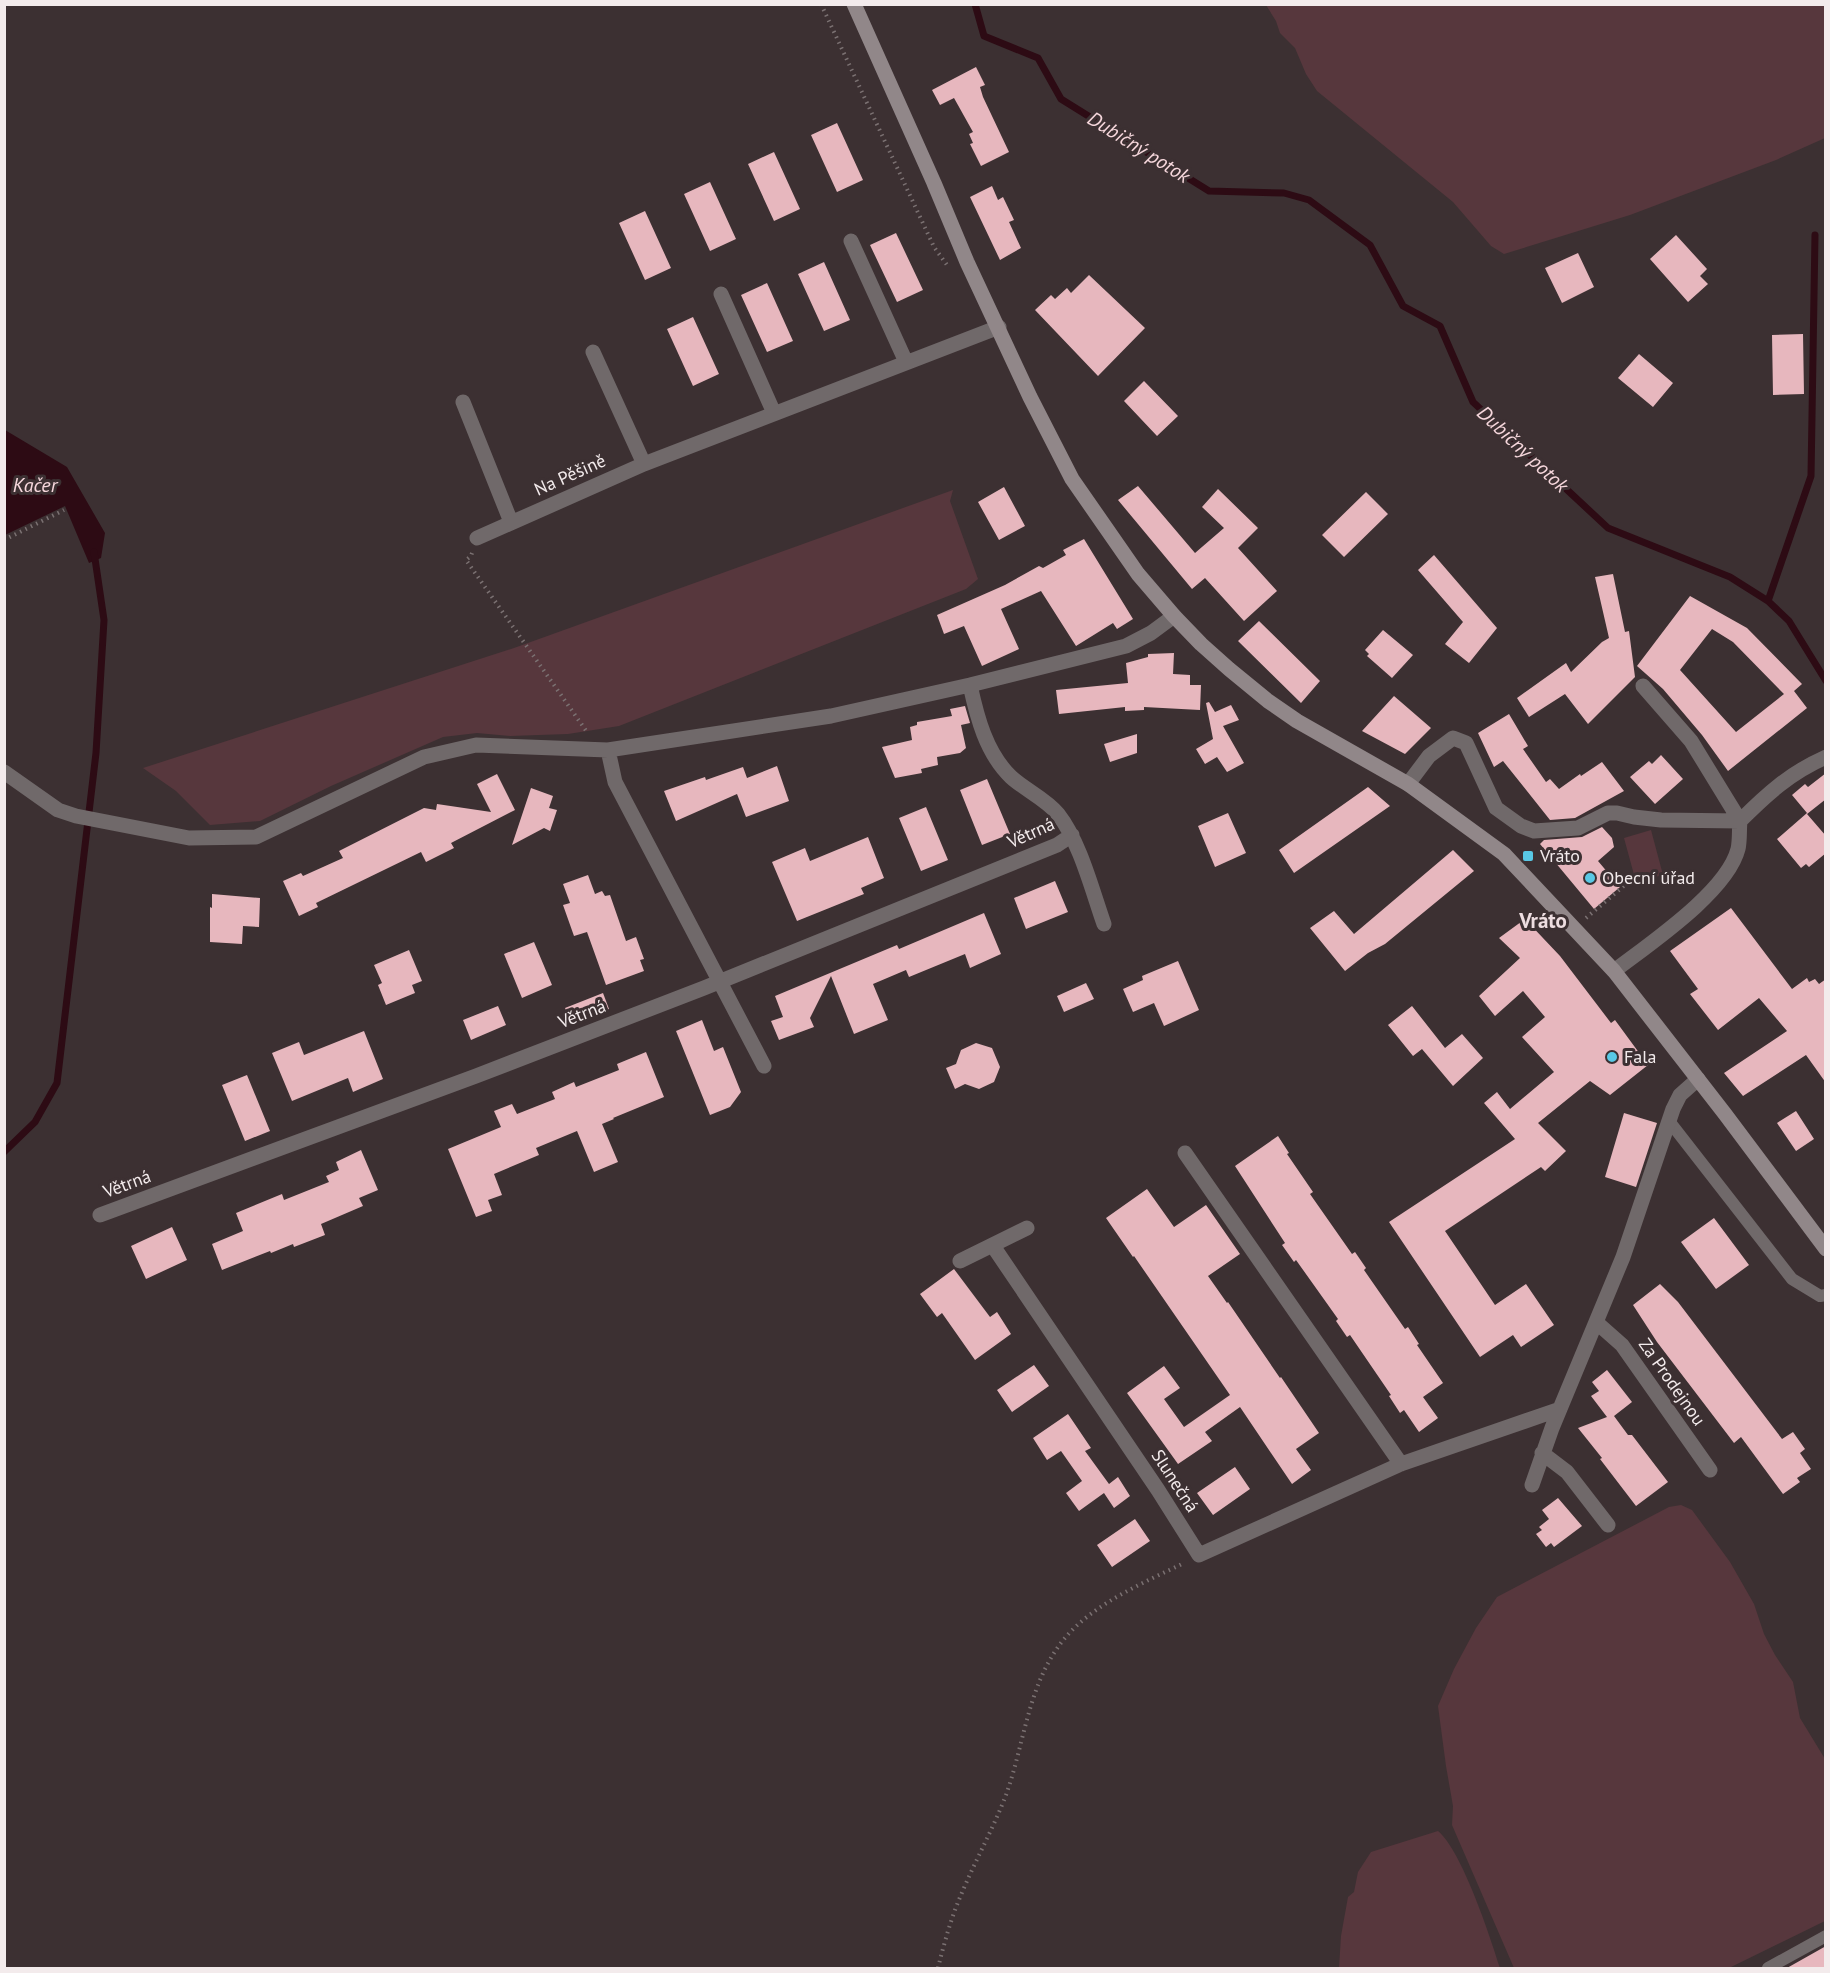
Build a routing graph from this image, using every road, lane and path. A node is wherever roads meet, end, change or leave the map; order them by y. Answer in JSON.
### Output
{"nodes":[{"id":1,"x":822,"y":4,"type":"edge"},
{"id":2,"x":854,"y":4,"type":"edge"},
{"id":3,"x":851,"y":241,"type":"dead end"},
{"id":4,"x":967,"y":262,"type":"junction"},
{"id":5,"x":721,"y":294,"type":"dead end"},
{"id":6,"x":999,"y":327,"type":"junction"},
{"id":7,"x":593,"y":352,"type":"dead end"},
{"id":8,"x":906,"y":362,"type":"junction"},
{"id":9,"x":464,"y":402,"type":"dead end"},
{"id":10,"x":774,"y":413,"type":"junction"},
{"id":11,"x":644,"y":464,"type":"junction"},
{"id":12,"x":64,"y":510,"type":"dead end"},
{"id":13,"x":511,"y":522,"type":"junction"},
{"id":14,"x":477,"y":538,"type":"joint"},
{"id":15,"x":4,"y":540,"type":"edge"},
{"id":16,"x":1174,"y":616,"type":"junction"},
{"id":17,"x":970,"y":685,"type":"junction"},
{"id":18,"x":1643,"y":686,"type":"dead end"},
{"id":19,"x":603,"y":749,"type":"junction"},
{"id":20,"x":1826,"y":757,"type":"edge"},
{"id":21,"x":4,"y":772,"type":"edge"},
{"id":22,"x":1408,"y":784,"type":"junction"},
{"id":23,"x":1740,"y":821,"type":"junction"},
{"id":24,"x":1072,"y":835,"type":"junction"},
{"id":25,"x":1632,"y":879,"type":"dead end"},
{"id":26,"x":1104,"y":924,"type":"dead end"},
{"id":27,"x":1574,"y":928,"type":"junction"},
{"id":28,"x":1614,"y":971,"type":"junction"},
{"id":29,"x":718,"y":982,"type":"junction"},
{"id":30,"x":764,"y":1066,"type":"dead end"},
{"id":31,"x":1698,"y":1079,"type":"junction"},
{"id":32,"x":1669,"y":1121,"type":"junction"},
{"id":33,"x":1185,"y":1153,"type":"dead end"},
{"id":34,"x":99,"y":1215,"type":"dead end"},
{"id":35,"x":1027,"y":1228,"type":"dead end"},
{"id":36,"x":993,"y":1246,"type":"junction"},
{"id":37,"x":1826,"y":1249,"type":"edge"},
{"id":38,"x":960,"y":1261,"type":"dead end"},
{"id":39,"x":1826,"y":1295,"type":"edge"},
{"id":40,"x":1596,"y":1322,"type":"junction"},
{"id":41,"x":1560,"y":1409,"type":"junction"},
{"id":42,"x":1548,"y":1458,"type":"junction"},
{"id":43,"x":1401,"y":1464,"type":"junction"},
{"id":44,"x":1710,"y":1470,"type":"dead end"},
{"id":45,"x":1532,"y":1485,"type":"dead end"},
{"id":46,"x":1608,"y":1525,"type":"dead end"},
{"id":47,"x":1199,"y":1556,"type":"junction"},
{"id":48,"x":1826,"y":1936,"type":"edge"},
{"id":49,"x":938,"y":1968,"type":"edge"},
{"id":50,"x":1768,"y":1968,"type":"edge"}],
"edges":[{"from":1,"to":4,"type":"path"},
{"from":2,"to":4,"type":"main road"},
{"from":3,"to":8,"type":"street"},
{"from":4,"to":6,"type":"main road"},
{"from":5,"to":10,"type":"street"},
{"from":6,"to":8,"type":"street","name":"Na Pěšině"},
{"from":6,"to":16,"type":"main road"},
{"from":7,"to":11,"type":"street"},
{"from":8,"to":10,"type":"street","name":"Na Pěšině"},
{"from":9,"to":13,"type":"street"},
{"from":10,"to":11,"type":"street","name":"Na Pěšině"},
{"from":11,"to":13,"type":"street","name":"Na Pěšině"},
{"from":12,"to":15,"type":"path"},
{"from":13,"to":14,"type":"street","name":"Na Pěšině"},
{"from":14,"to":19,"type":"path"},
{"from":16,"to":17,"type":"street"},
{"from":16,"to":22,"type":"main road"},
{"from":17,"to":19,"type":"street"},
{"from":17,"to":24,"type":"street"},
{"from":18,"to":23,"type":"street"},
{"from":19,"to":21,"type":"street"},
{"from":19,"to":29,"type":"street"},
{"from":20,"to":23,"type":"street"},
{"from":22,"to":23,"type":"street"},
{"from":22,"to":27,"type":"main road"},
{"from":23,"to":28,"type":"street"},
{"from":24,"to":26,"type":"street"},
{"from":24,"to":29,"type":"street","name":"Větrná"},
{"from":25,"to":27,"type":"path"},
{"from":27,"to":28,"type":"main road"},
{"from":28,"to":31,"type":"main road"},
{"from":29,"to":30,"type":"street"},
{"from":29,"to":34,"type":"street","name":"Větrná"},
{"from":31,"to":32,"type":"street"},
{"from":31,"to":37,"type":"main road"},
{"from":32,"to":39,"type":"lane"},
{"from":32,"to":40,"type":"street"},
{"from":33,"to":43,"type":"street"},
{"from":35,"to":36,"type":"street"},
{"from":36,"to":38,"type":"street"},
{"from":36,"to":47,"type":"street","name":"Slunečná"},
{"from":40,"to":41,"type":"street"},
{"from":40,"to":44,"type":"street","name":"Za Prodejnou"},
{"from":41,"to":42,"type":"street"},
{"from":41,"to":43,"type":"street"},
{"from":42,"to":45,"type":"street"},
{"from":42,"to":46,"type":"street"},
{"from":43,"to":47,"type":"street"},
{"from":47,"to":49,"type":"path"},
{"from":48,"to":50,"type":"lane"}]}
